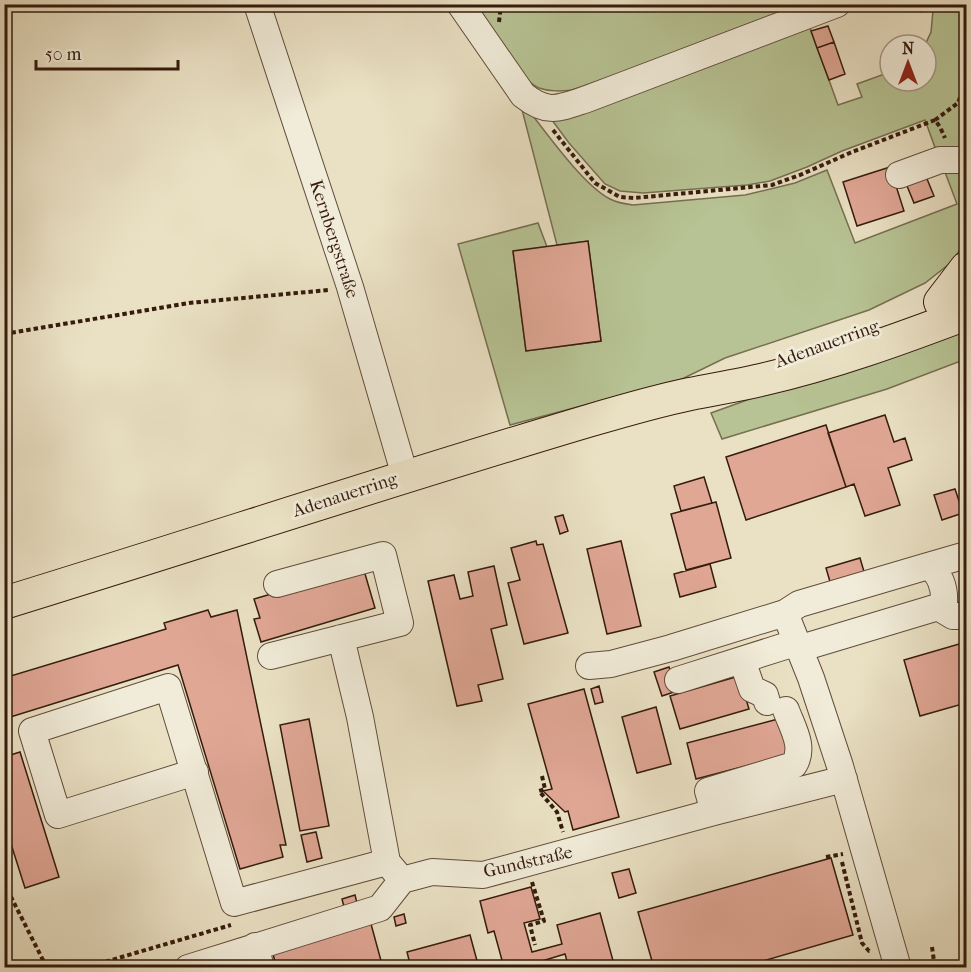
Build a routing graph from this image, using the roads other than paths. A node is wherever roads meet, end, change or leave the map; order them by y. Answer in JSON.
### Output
{"nodes":[{"id":1,"x":257,"y":4,"type":"edge"},
{"id":2,"x":460,"y":4,"type":"edge"},
{"id":3,"x":837,"y":4,"type":"edge"},
{"id":4,"x":957,"y":160,"type":"edge"},
{"id":5,"x":899,"y":175,"type":"dead end"},
{"id":6,"x":966,"y":268,"type":"edge"},
{"id":7,"x":957,"y":303,"type":"edge"},
{"id":8,"x":405,"y":476,"type":"junction"},
{"id":9,"x":966,"y":555,"type":"edge"},
{"id":10,"x":928,"y":566,"type":"junction"},
{"id":11,"x":277,"y":584,"type":"dead end"},
{"id":12,"x":4,"y":603,"type":"edge"},
{"id":13,"x":938,"y":607,"type":"junction"},
{"id":14,"x":785,"y":613,"type":"junction"},
{"id":15,"x":966,"y":616,"type":"edge"},
{"id":16,"x":343,"y":646,"type":"junction"},
{"id":17,"x":797,"y":646,"type":"junction"},
{"id":18,"x":271,"y":656,"type":"dead end"},
{"id":19,"x":742,"y":660,"type":"junction"},
{"id":20,"x":589,"y":666,"type":"dead end"},
{"id":21,"x":678,"y":680,"type":"dead end"},
{"id":22,"x":195,"y":772,"type":"junction"},
{"id":23,"x":844,"y":779,"type":"junction"},
{"id":24,"x":714,"y":812,"type":"junction"},
{"id":25,"x":395,"y":871,"type":"junction"},
{"id":26,"x":258,"y":957,"type":"edge"},
{"id":27,"x":188,"y":968,"type":"edge"},
{"id":28,"x":898,"y":968,"type":"edge"}],
"edges":[{"from":1,"to":8,"type":"street","name":"Kernbergstraße"},
{"from":2,"to":3,"type":"street"},
{"from":4,"to":5,"type":"street"},
{"from":6,"to":7,"type":"main road"},
{"from":7,"to":8,"type":"main road","name":"Adenauerring"},
{"from":8,"to":12,"type":"main road","name":"Adenauerring"},
{"from":9,"to":10,"type":"street"},
{"from":10,"to":13,"type":"street"},
{"from":10,"to":14,"type":"street"},
{"from":11,"to":16,"type":"street"},
{"from":13,"to":15,"type":"street"},
{"from":13,"to":17,"type":"street"},
{"from":14,"to":17,"type":"street"},
{"from":14,"to":20,"type":"street"},
{"from":16,"to":18,"type":"street"},
{"from":16,"to":25,"type":"street"},
{"from":17,"to":19,"type":"street"},
{"from":17,"to":23,"type":"street"},
{"from":19,"to":21,"type":"street"},
{"from":19,"to":24,"type":"street"},
{"from":22,"to":22,"type":"street"},
{"from":22,"to":25,"type":"street","name":"Gundstraße"},
{"from":23,"to":24,"type":"street","name":"Gundstraße"},
{"from":23,"to":28,"type":"street"},
{"from":24,"to":25,"type":"street","name":"Gundstraße"},
{"from":25,"to":26,"type":"street"},
{"from":26,"to":27,"type":"street"}]}
